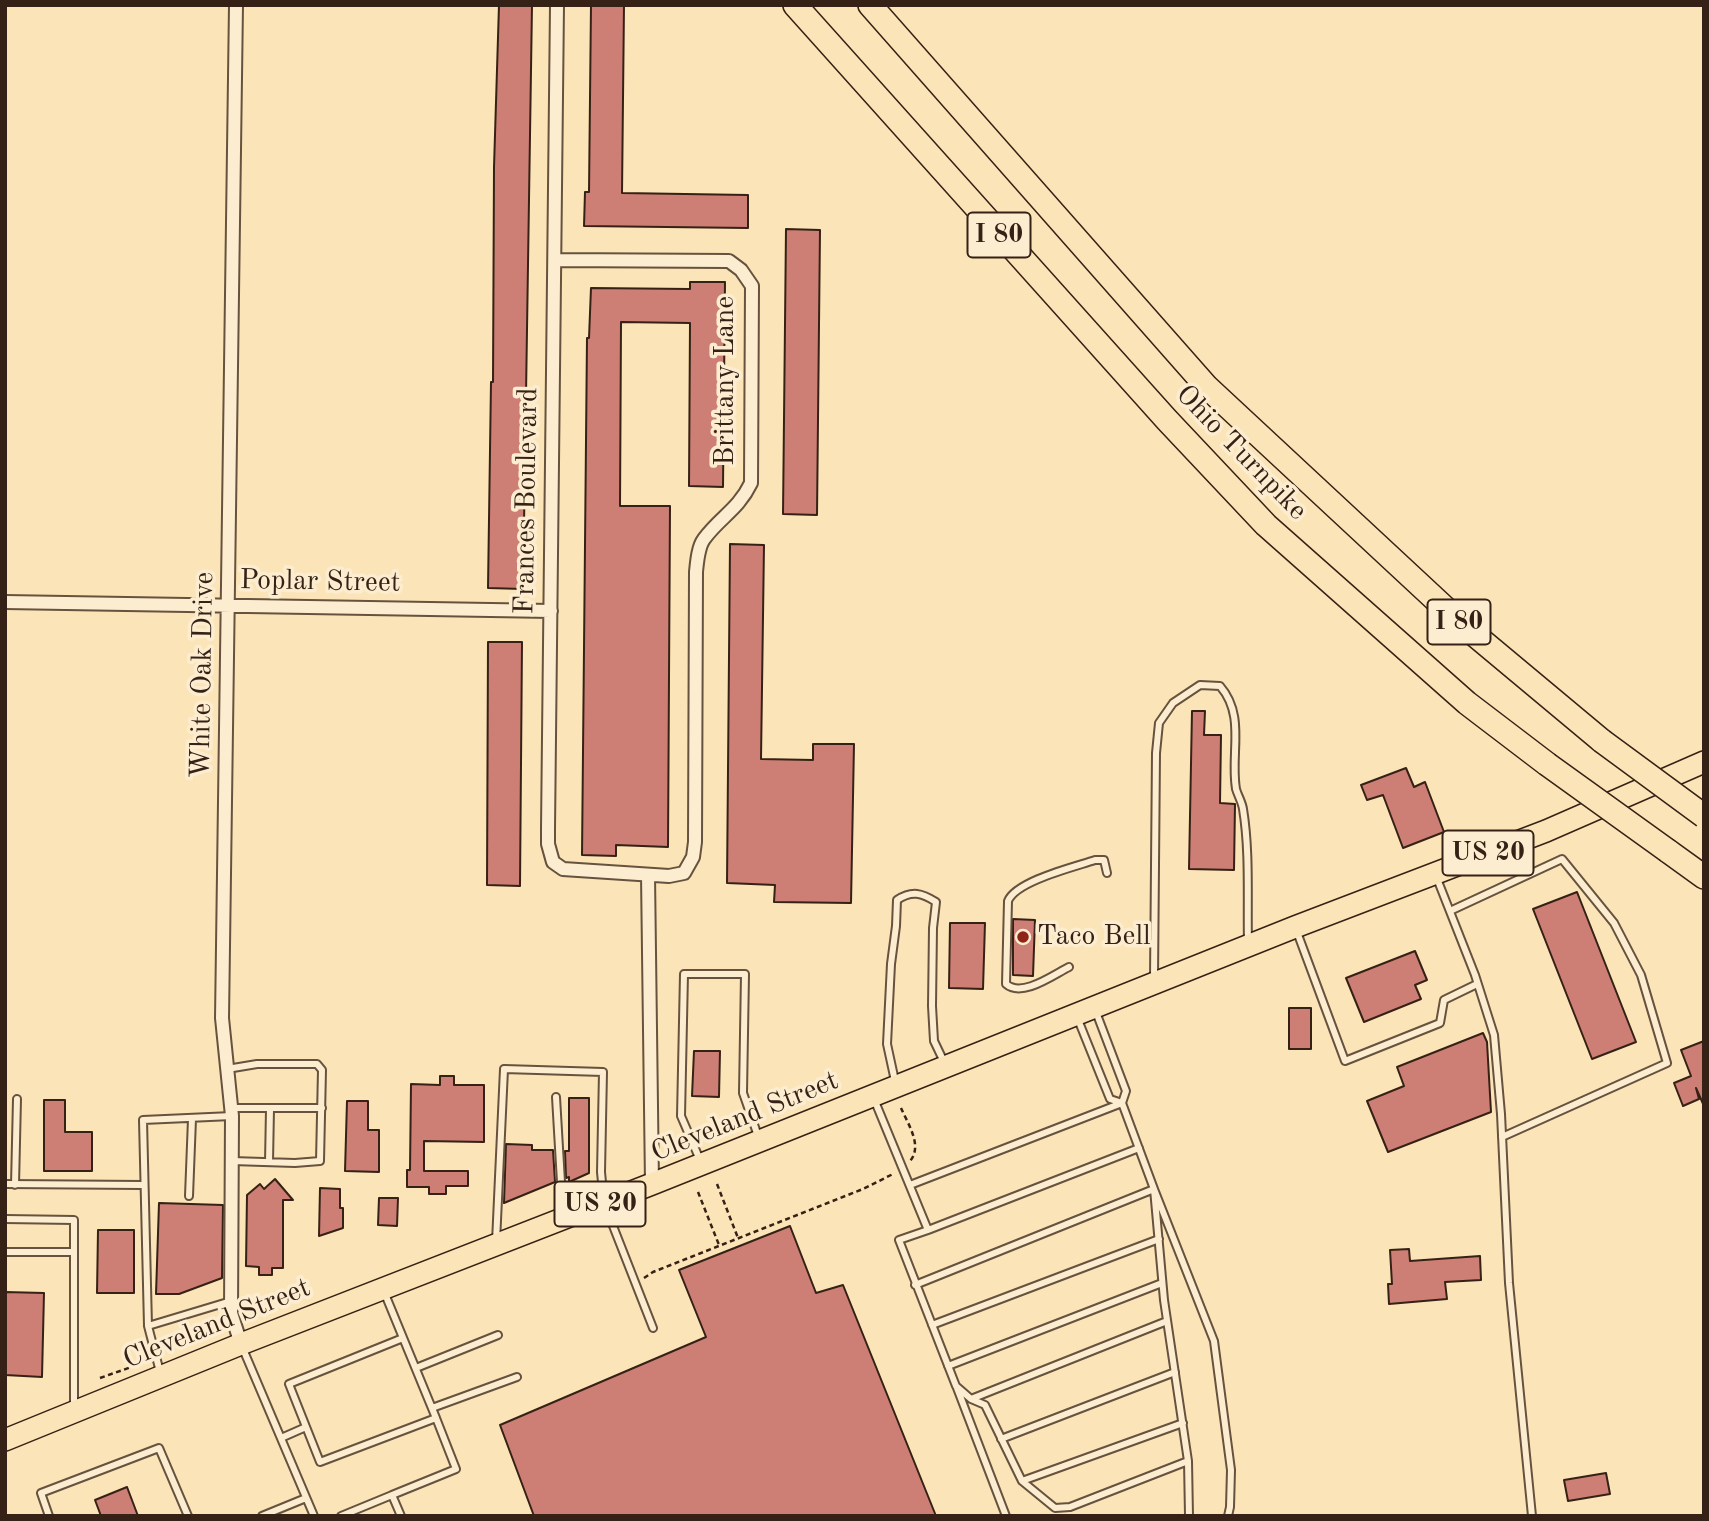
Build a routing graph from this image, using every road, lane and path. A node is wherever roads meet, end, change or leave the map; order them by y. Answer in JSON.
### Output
{"nodes":[{"id":1,"x":236,"y":5,"type":"edge"},
{"id":2,"x":557,"y":5,"type":"edge"},
{"id":3,"x":795,"y":5,"type":"edge"},
{"id":4,"x":870,"y":5,"type":"edge"},
{"id":5,"x":555,"y":260,"type":"junction"},
{"id":6,"x":5,"y":602,"type":"edge"},
{"id":7,"x":229,"y":606,"type":"junction"},
{"id":8,"x":551,"y":611,"type":"junction"},
{"id":9,"x":1704,"y":762,"type":"edge"},
{"id":10,"x":1704,"y":816,"type":"edge"},
{"id":11,"x":684,"y":873,"type":"joint"},
{"id":12,"x":1107,"y":873,"type":"dead end"},
{"id":13,"x":1435,"y":874,"type":"junction"},
{"id":14,"x":648,"y":875,"type":"junction"},
{"id":15,"x":1704,"y":877,"type":"edge"},
{"id":16,"x":1450,"y":911,"type":"junction"},
{"id":17,"x":1295,"y":927,"type":"junction"},
{"id":18,"x":1248,"y":946,"type":"junction"},
{"id":19,"x":1069,"y":967,"type":"dead end"},
{"id":20,"x":1154,"y":984,"type":"junction"},
{"id":21,"x":1477,"y":984,"type":"junction"},
{"id":22,"x":1086,"y":1011,"type":"junction"},
{"id":23,"x":946,"y":1067,"type":"junction"},
{"id":24,"x":227,"y":1069,"type":"junction"},
{"id":25,"x":873,"y":1096,"type":"junction"},
{"id":26,"x":556,"y":1097,"type":"dead end"},
{"id":27,"x":899,"y":1097,"type":"junction"},
{"id":28,"x":17,"y":1099,"type":"dead end"},
{"id":29,"x":1122,"y":1103,"type":"junction"},
{"id":30,"x":322,"y":1108,"type":"junction"},
{"id":31,"x":270,"y":1109,"type":"junction"},
{"id":32,"x":232,"y":1112,"type":"junction"},
{"id":33,"x":192,"y":1119,"type":"junction"},
{"id":34,"x":1502,"y":1137,"type":"junction"},
{"id":35,"x":760,"y":1141,"type":"junction"},
{"id":36,"x":1139,"y":1148,"type":"junction"},
{"id":37,"x":232,"y":1161,"type":"junction"},
{"id":38,"x":910,"y":1161,"type":"dead end"},
{"id":39,"x":269,"y":1162,"type":"junction"},
{"id":40,"x":702,"y":1164,"type":"junction"},
{"id":41,"x":896,"y":1172,"type":"dead end"},
{"id":42,"x":5,"y":1184,"type":"edge"},
{"id":43,"x":652,"y":1184,"type":"junction"},
{"id":44,"x":717,"y":1184,"type":"dead end"},
{"id":45,"x":15,"y":1185,"type":"junction"},
{"id":46,"x":143,"y":1185,"type":"junction"},
{"id":47,"x":910,"y":1185,"type":"junction"},
{"id":48,"x":1154,"y":1189,"type":"junction"},
{"id":49,"x":698,"y":1192,"type":"dead end"},
{"id":50,"x":189,"y":1196,"type":"dead end"},
{"id":51,"x":604,"y":1203,"type":"junction"},
{"id":52,"x":570,"y":1216,"type":"junction"},
{"id":53,"x":5,"y":1219,"type":"edge"},
{"id":54,"x":928,"y":1230,"type":"junction"},
{"id":55,"x":738,"y":1238,"type":"junction"},
{"id":56,"x":1158,"y":1240,"type":"junction"},
{"id":57,"x":496,"y":1245,"type":"junction"},
{"id":58,"x":719,"y":1245,"type":"junction"},
{"id":59,"x":5,"y":1252,"type":"edge"},
{"id":60,"x":74,"y":1252,"type":"junction"},
{"id":61,"x":646,"y":1276,"type":"dead end"},
{"id":62,"x":1163,"y":1283,"type":"junction"},
{"id":63,"x":915,"y":1285,"type":"junction"},
{"id":64,"x":383,"y":1289,"type":"junction"},
{"id":65,"x":231,"y":1301,"type":"junction"},
{"id":66,"x":1167,"y":1321,"type":"junction"},
{"id":67,"x":932,"y":1325,"type":"junction"},
{"id":68,"x":148,"y":1326,"type":"junction"},
{"id":69,"x":653,"y":1328,"type":"dead end"},
{"id":70,"x":498,"y":1335,"type":"dead end"},
{"id":71,"x":403,"y":1338,"type":"junction"},
{"id":72,"x":241,"y":1344,"type":"junction"},
{"id":73,"x":948,"y":1366,"type":"junction"},
{"id":74,"x":415,"y":1368,"type":"junction"},
{"id":75,"x":1175,"y":1372,"type":"junction"},
{"id":76,"x":161,"y":1377,"type":"junction"},
{"id":77,"x":517,"y":1377,"type":"dead end"},
{"id":78,"x":956,"y":1387,"type":"junction"},
{"id":79,"x":971,"y":1398,"type":"junction"},
{"id":80,"x":432,"y":1408,"type":"junction"},
{"id":81,"x":74,"y":1412,"type":"junction"},
{"id":82,"x":436,"y":1418,"type":"junction"},
{"id":83,"x":1183,"y":1423,"type":"junction"},
{"id":84,"x":306,"y":1427,"type":"junction"},
{"id":85,"x":281,"y":1438,"type":"junction"},
{"id":86,"x":1001,"y":1439,"type":"junction"},
{"id":87,"x":5,"y":1440,"type":"edge"},
{"id":88,"x":1188,"y":1461,"type":"junction"},
{"id":89,"x":1022,"y":1481,"type":"junction"},
{"id":90,"x":392,"y":1495,"type":"junction"},
{"id":91,"x":306,"y":1498,"type":"junction"},
{"id":92,"x":49,"y":1516,"type":"edge"},
{"id":93,"x":188,"y":1516,"type":"edge"},
{"id":94,"x":262,"y":1516,"type":"edge"},
{"id":95,"x":314,"y":1516,"type":"edge"},
{"id":96,"x":341,"y":1516,"type":"edge"},
{"id":97,"x":401,"y":1516,"type":"edge"},
{"id":98,"x":1006,"y":1516,"type":"edge"},
{"id":99,"x":1189,"y":1516,"type":"edge"},
{"id":100,"x":1228,"y":1516,"type":"edge"},
{"id":101,"x":1532,"y":1516,"type":"edge"}],
"edges":[{"from":1,"to":7,"type":"street","name":"White Oak Drive"},
{"from":2,"to":5,"type":"street","name":"Frances Boulevard"},
{"from":3,"to":15,"type":"highway","name":"Ohio Turnpike","number":"I 80","bridge":true},
{"from":4,"to":10,"type":"highway","name":"Ohio Turnpike","number":"I 80","bridge":true},
{"from":5,"to":8,"type":"street","name":"Frances Boulevard"},
{"from":5,"to":11,"type":"street","name":"Brittany Lane"},
{"from":6,"to":7,"type":"street","name":"Poplar Street"},
{"from":7,"to":8,"type":"street","name":"Poplar Street"},
{"from":7,"to":24,"type":"street","name":"White Oak Drive"},
{"from":8,"to":14,"type":"street","name":"Frances Boulevard"},
{"from":9,"to":13,"type":"main road","number":"US 20"},
{"from":11,"to":14,"type":"street","name":"Frances Boulevard"},
{"from":12,"to":19,"type":"lane"},
{"from":13,"to":16,"type":"lane"},
{"from":13,"to":17,"type":"main road","number":"US 20"},
{"from":14,"to":43,"type":"street"},
{"from":16,"to":21,"type":"lane"},
{"from":16,"to":34,"type":"lane"},
{"from":17,"to":18,"type":"main road","name":"Cleveland Street","number":"US 20"},
{"from":17,"to":21,"type":"lane"},
{"from":18,"to":20,"type":"main road","name":"Cleveland Street","number":"US 20"},
{"from":18,"to":20,"type":"lane"},
{"from":20,"to":22,"type":"main road","name":"Cleveland Street","number":"US 20"},
{"from":21,"to":34,"type":"lane"},
{"from":22,"to":23,"type":"main road","name":"Cleveland Street","number":"US 20"},
{"from":22,"to":29,"type":"lane"},
{"from":22,"to":29,"type":"lane"},
{"from":23,"to":27,"type":"main road","name":"Cleveland Street","number":"US 20"},
{"from":23,"to":27,"type":"lane"},
{"from":24,"to":30,"type":"lane"},
{"from":24,"to":32,"type":"street","name":"White Oak Drive"},
{"from":25,"to":27,"type":"main road","name":"Cleveland Street","number":"US 20"},
{"from":25,"to":35,"type":"main road","name":"Cleveland Street","number":"US 20"},
{"from":25,"to":47,"type":"lane"},
{"from":26,"to":52,"type":"lane"},
{"from":27,"to":38,"type":"path"},
{"from":28,"to":45,"type":"lane"},
{"from":29,"to":36,"type":"lane"},
{"from":29,"to":47,"type":"lane"},
{"from":30,"to":31,"type":"lane"},
{"from":30,"to":39,"type":"lane"},
{"from":31,"to":32,"type":"lane"},
{"from":31,"to":39,"type":"lane"},
{"from":32,"to":33,"type":"lane"},
{"from":32,"to":37,"type":"street","name":"White Oak Drive"},
{"from":33,"to":46,"type":"lane"},
{"from":33,"to":50,"type":"lane"},
{"from":34,"to":101,"type":"lane"},
{"from":35,"to":40,"type":"main road","name":"Cleveland Street","number":"US 20"},
{"from":35,"to":40,"type":"lane"},
{"from":36,"to":48,"type":"lane"},
{"from":36,"to":54,"type":"lane"},
{"from":37,"to":39,"type":"lane"},
{"from":37,"to":65,"type":"street","name":"White Oak Drive"},
{"from":40,"to":43,"type":"main road","name":"Cleveland Street","number":"US 20"},
{"from":41,"to":55,"type":"path"},
{"from":42,"to":45,"type":"lane"},
{"from":43,"to":51,"type":"main road","name":"Cleveland Street","number":"US 20"},
{"from":44,"to":55,"type":"path"},
{"from":45,"to":46,"type":"lane"},
{"from":46,"to":68,"type":"lane"},
{"from":47,"to":54,"type":"lane"},
{"from":48,"to":56,"type":"lane"},
{"from":48,"to":63,"type":"lane"},
{"from":48,"to":100,"type":"lane"},
{"from":49,"to":58,"type":"path"},
{"from":51,"to":52,"type":"main road","name":"Cleveland Street","number":"US 20"},
{"from":51,"to":57,"type":"lane"},
{"from":51,"to":69,"type":"lane"},
{"from":52,"to":57,"type":"main road","name":"Cleveland Street","number":"US 20"},
{"from":53,"to":60,"type":"lane"},
{"from":54,"to":63,"type":"lane"},
{"from":55,"to":58,"type":"path"},
{"from":56,"to":62,"type":"lane"},
{"from":56,"to":67,"type":"lane"},
{"from":57,"to":64,"type":"main road","name":"Cleveland Street","number":"US 20"},
{"from":58,"to":61,"type":"path"},
{"from":59,"to":60,"type":"lane"},
{"from":60,"to":81,"type":"lane"},
{"from":62,"to":66,"type":"lane"},
{"from":62,"to":73,"type":"lane"},
{"from":63,"to":67,"type":"lane"},
{"from":64,"to":71,"type":"lane"},
{"from":64,"to":72,"type":"main road","name":"Cleveland Street","number":"US 20"},
{"from":65,"to":68,"type":"lane"},
{"from":65,"to":72,"type":"street","name":"White Oak Drive"},
{"from":66,"to":75,"type":"lane"},
{"from":66,"to":79,"type":"lane"},
{"from":67,"to":73,"type":"lane"},
{"from":68,"to":76,"type":"lane"},
{"from":70,"to":74,"type":"lane"},
{"from":71,"to":74,"type":"lane"},
{"from":71,"to":84,"type":"lane"},
{"from":72,"to":76,"type":"main road","name":"Cleveland Street","number":"US 20"},
{"from":72,"to":85,"type":"lane"},
{"from":73,"to":78,"type":"lane"},
{"from":74,"to":80,"type":"lane"},
{"from":75,"to":83,"type":"lane"},
{"from":75,"to":86,"type":"lane"},
{"from":76,"to":81,"type":"main road","name":"Cleveland Street","number":"US 20"},
{"from":77,"to":80,"type":"lane"},
{"from":78,"to":79,"type":"lane"},
{"from":78,"to":98,"type":"lane"},
{"from":79,"to":86,"type":"lane"},
{"from":80,"to":82,"type":"lane"},
{"from":81,"to":87,"type":"main road","name":"Cleveland Street","number":"US 20"},
{"from":82,"to":84,"type":"lane"},
{"from":82,"to":90,"type":"lane"},
{"from":83,"to":88,"type":"lane"},
{"from":83,"to":89,"type":"lane"},
{"from":84,"to":85,"type":"lane"},
{"from":85,"to":91,"type":"lane"},
{"from":86,"to":89,"type":"lane"},
{"from":88,"to":89,"type":"lane"},
{"from":88,"to":99,"type":"lane"},
{"from":90,"to":96,"type":"lane"},
{"from":90,"to":97,"type":"lane"},
{"from":91,"to":94,"type":"lane"},
{"from":91,"to":95,"type":"lane"},
{"from":92,"to":93,"type":"lane"}]}
